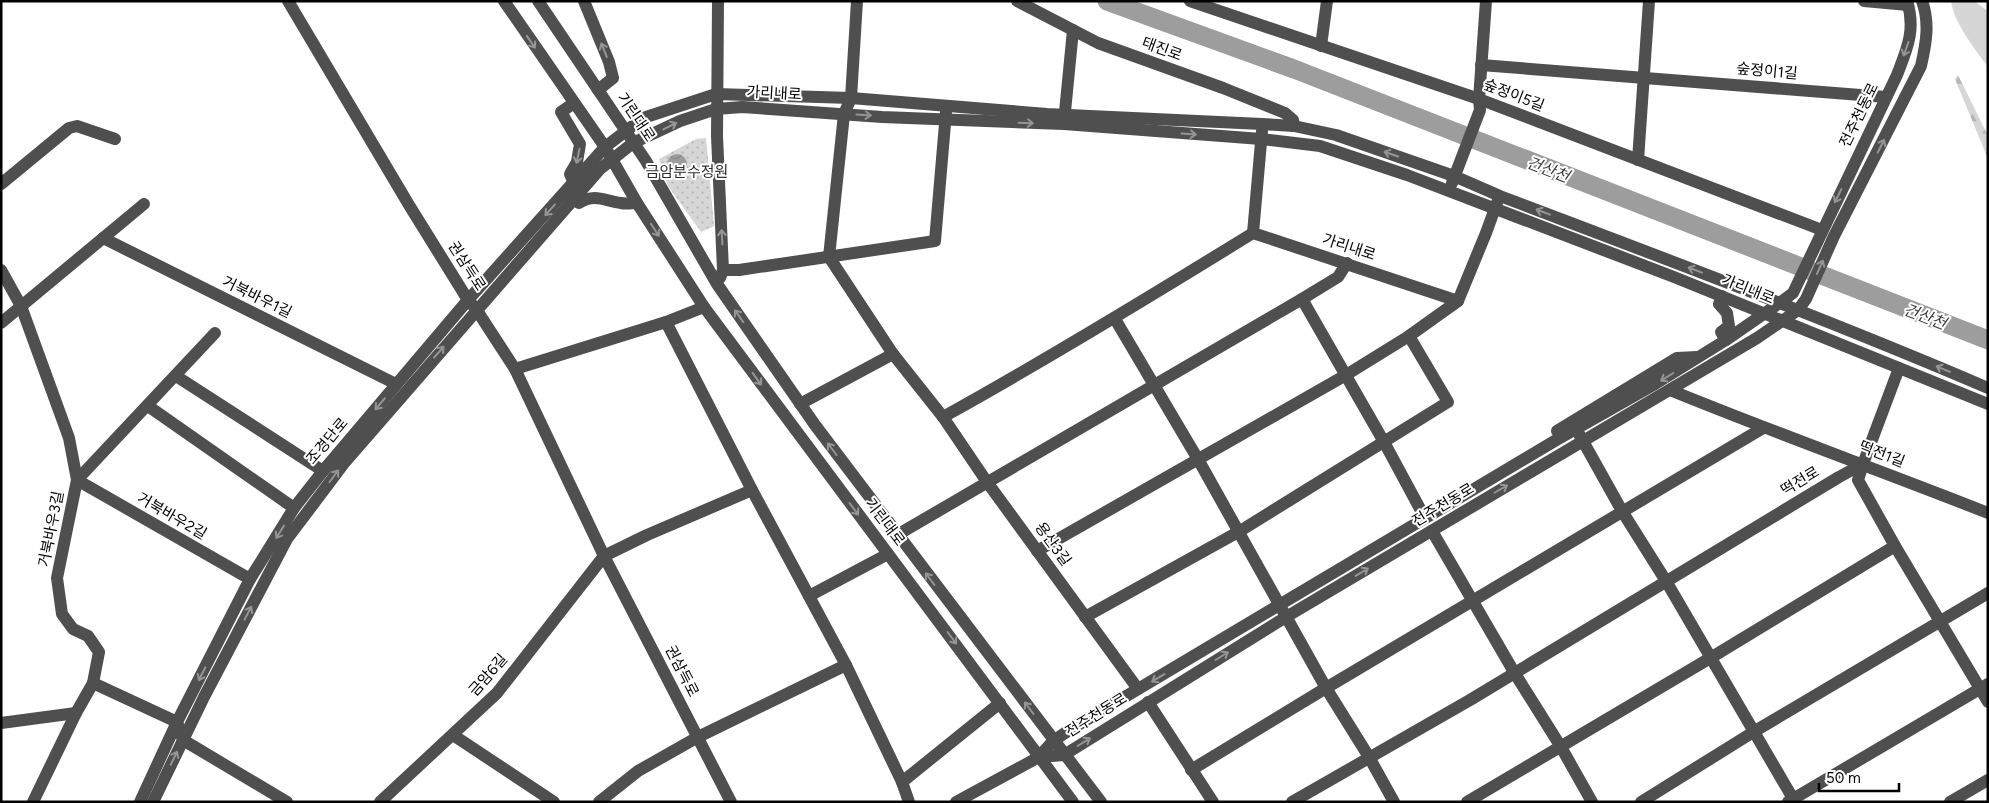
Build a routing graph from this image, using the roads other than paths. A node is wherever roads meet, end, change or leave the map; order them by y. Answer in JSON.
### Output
{"nodes":[{"id":1,"x":288,"y":1,"type":"edge"},
{"id":2,"x":504,"y":1,"type":"edge"},
{"id":3,"x":538,"y":1,"type":"edge"},
{"id":4,"x":584,"y":1,"type":"edge"},
{"id":5,"x":718,"y":1,"type":"edge"},
{"id":6,"x":857,"y":1,"type":"edge"},
{"id":7,"x":1017,"y":1,"type":"edge"},
{"id":8,"x":1190,"y":1,"type":"edge"},
{"id":9,"x":1327,"y":1,"type":"edge"},
{"id":10,"x":1486,"y":1,"type":"edge"},
{"id":11,"x":1649,"y":1,"type":"edge"},
{"id":12,"x":1864,"y":1,"type":"edge"},
{"id":13,"x":1922,"y":1,"type":"edge"},
{"id":14,"x":1907,"y":3,"type":"edge"},
{"id":15,"x":1074,"y":30,"type":"junction"},
{"id":16,"x":1321,"y":46,"type":"junction"},
{"id":17,"x":1481,"y":65,"type":"junction"},
{"id":18,"x":1645,"y":77,"type":"junction"},
{"id":19,"x":598,"y":90,"type":"junction"},
{"id":20,"x":716,"y":94,"type":"junction"},
{"id":21,"x":1886,"y":97,"type":"junction"},
{"id":22,"x":851,"y":98,"type":"junction"},
{"id":23,"x":574,"y":103,"type":"junction"},
{"id":24,"x":947,"y":105,"type":"junction"},
{"id":25,"x":1480,"y":105,"type":"junction"},
{"id":26,"x":716,"y":109,"type":"junction"},
{"id":27,"x":844,"y":114,"type":"junction"},
{"id":28,"x":946,"y":119,"type":"junction"},
{"id":29,"x":1064,"y":119,"type":"junction"},
{"id":30,"x":1262,"y":124,"type":"junction"},
{"id":31,"x":1294,"y":126,"type":"junction"},
{"id":32,"x":626,"y":131,"type":"junction"},
{"id":33,"x":114,"y":139,"type":"dead end"},
{"id":34,"x":1261,"y":139,"type":"junction"},
{"id":35,"x":634,"y":144,"type":"junction"},
{"id":36,"x":605,"y":147,"type":"junction"},
{"id":37,"x":612,"y":158,"type":"junction"},
{"id":38,"x":1638,"y":160,"type":"junction"},
{"id":39,"x":1456,"y":172,"type":"junction"},
{"id":40,"x":574,"y":183,"type":"junction"},
{"id":41,"x":1,"y":184,"type":"edge"},
{"id":42,"x":1449,"y":191,"type":"junction"},
{"id":43,"x":1500,"y":196,"type":"junction"},
{"id":44,"x":573,"y":199,"type":"junction"},
{"id":45,"x":637,"y":203,"type":"junction"},
{"id":46,"x":144,"y":204,"type":"dead end"},
{"id":47,"x":1495,"y":209,"type":"junction"},
{"id":48,"x":1253,"y":233,"type":"junction"},
{"id":49,"x":1820,"y":234,"type":"junction"},
{"id":50,"x":103,"y":238,"type":"junction"},
{"id":51,"x":829,"y":257,"type":"junction"},
{"id":52,"x":1347,"y":263,"type":"junction"},
{"id":53,"x":1,"y":270,"type":"edge"},
{"id":54,"x":723,"y":270,"type":"junction"},
{"id":55,"x":717,"y":284,"type":"junction"},
{"id":56,"x":1722,"y":296,"type":"junction"},
{"id":57,"x":1302,"y":299,"type":"junction"},
{"id":58,"x":1458,"y":301,"type":"junction"},
{"id":59,"x":1781,"y":302,"type":"junction"},
{"id":60,"x":472,"y":305,"type":"junction"},
{"id":61,"x":21,"y":306,"type":"junction"},
{"id":62,"x":704,"y":307,"type":"junction"},
{"id":63,"x":1798,"y":310,"type":"junction"},
{"id":64,"x":1766,"y":313,"type":"junction"},
{"id":65,"x":1114,"y":319,"type":"junction"},
{"id":66,"x":1782,"y":321,"type":"junction"},
{"id":67,"x":1,"y":322,"type":"edge"},
{"id":68,"x":666,"y":322,"type":"junction"},
{"id":69,"x":215,"y":333,"type":"dead end"},
{"id":70,"x":1409,"y":336,"type":"junction"},
{"id":71,"x":1726,"y":340,"type":"junction"},
{"id":72,"x":894,"y":354,"type":"junction"},
{"id":73,"x":1699,"y":357,"type":"junction"},
{"id":74,"x":1899,"y":368,"type":"junction"},
{"id":75,"x":515,"y":369,"type":"junction"},
{"id":76,"x":176,"y":376,"type":"junction"},
{"id":77,"x":1346,"y":376,"type":"junction"},
{"id":78,"x":396,"y":384,"type":"junction"},
{"id":79,"x":1154,"y":386,"type":"junction"},
{"id":80,"x":1988,"y":388,"type":"edge"},
{"id":81,"x":1670,"y":390,"type":"junction"},
{"id":82,"x":800,"y":404,"type":"junction"},
{"id":83,"x":1988,"y":404,"type":"edge"},
{"id":84,"x":148,"y":406,"type":"junction"},
{"id":85,"x":943,"y":417,"type":"junction"},
{"id":86,"x":1763,"y":428,"type":"junction"},
{"id":87,"x":1580,"y":436,"type":"junction"},
{"id":88,"x":1384,"y":442,"type":"junction"},
{"id":89,"x":1536,"y":452,"type":"junction"},
{"id":90,"x":1199,"y":460,"type":"junction"},
{"id":91,"x":1864,"y":464,"type":"junction"},
{"id":92,"x":323,"y":471,"type":"junction"},
{"id":93,"x":77,"y":480,"type":"junction"},
{"id":94,"x":987,"y":482,"type":"junction"},
{"id":95,"x":752,"y":490,"type":"junction"},
{"id":96,"x":294,"y":508,"type":"junction"},
{"id":97,"x":1622,"y":511,"type":"junction"},
{"id":98,"x":1988,"y":513,"type":"edge"},
{"id":99,"x":1425,"y":518,"type":"junction"},
{"id":100,"x":1240,"y":531,"type":"junction"},
{"id":101,"x":1432,"y":531,"type":"junction"},
{"id":102,"x":897,"y":535,"type":"junction"},
{"id":103,"x":1894,"y":546,"type":"junction"},
{"id":104,"x":1037,"y":551,"type":"junction"},
{"id":105,"x":888,"y":554,"type":"junction"},
{"id":106,"x":604,"y":556,"type":"junction"},
{"id":107,"x":250,"y":579,"type":"junction"},
{"id":108,"x":1666,"y":580,"type":"junction"},
{"id":109,"x":1987,"y":594,"type":"edge"},
{"id":110,"x":809,"y":596,"type":"junction"},
{"id":111,"x":1472,"y":601,"type":"junction"},
{"id":112,"x":1279,"y":606,"type":"junction"},
{"id":113,"x":1086,"y":617,"type":"junction"},
{"id":114,"x":1286,"y":617,"type":"junction"},
{"id":115,"x":1939,"y":623,"type":"junction"},
{"id":116,"x":1712,"y":657,"type":"junction"},
{"id":117,"x":846,"y":665,"type":"junction"},
{"id":118,"x":1514,"y":672,"type":"junction"},
{"id":119,"x":93,"y":683,"type":"junction"},
{"id":120,"x":1984,"y":686,"type":"edge"},
{"id":121,"x":1326,"y":688,"type":"junction"},
{"id":122,"x":1138,"y":689,"type":"junction"},
{"id":123,"x":1148,"y":702,"type":"junction"},
{"id":124,"x":1988,"y":702,"type":"edge"},
{"id":125,"x":1000,"y":703,"type":"junction"},
{"id":126,"x":76,"y":713,"type":"junction"},
{"id":127,"x":178,"y":722,"type":"junction"},
{"id":128,"x":1,"y":723,"type":"edge"},
{"id":129,"x":1755,"y":731,"type":"junction"},
{"id":130,"x":453,"y":734,"type":"junction"},
{"id":131,"x":698,"y":737,"type":"junction"},
{"id":132,"x":183,"y":740,"type":"junction"},
{"id":133,"x":1054,"y":741,"type":"junction"},
{"id":134,"x":1561,"y":747,"type":"junction"},
{"id":135,"x":1064,"y":755,"type":"junction"},
{"id":136,"x":1039,"y":757,"type":"junction"},
{"id":137,"x":1369,"y":757,"type":"junction"},
{"id":138,"x":1191,"y":770,"type":"junction"},
{"id":139,"x":1988,"y":780,"type":"edge"},
{"id":140,"x":902,"y":782,"type":"junction"},
{"id":141,"x":1792,"y":801,"type":"edge"},
{"id":142,"x":33,"y":802,"type":"edge"},
{"id":143,"x":140,"y":802,"type":"edge"},
{"id":144,"x":153,"y":802,"type":"edge"},
{"id":145,"x":287,"y":802,"type":"edge"},
{"id":146,"x":380,"y":802,"type":"edge"},
{"id":147,"x":554,"y":802,"type":"edge"},
{"id":148,"x":599,"y":802,"type":"edge"},
{"id":149,"x":732,"y":802,"type":"edge"},
{"id":150,"x":909,"y":802,"type":"edge"},
{"id":151,"x":956,"y":802,"type":"edge"},
{"id":152,"x":1073,"y":802,"type":"edge"},
{"id":153,"x":1101,"y":802,"type":"edge"},
{"id":154,"x":1213,"y":802,"type":"edge"},
{"id":155,"x":1292,"y":802,"type":"edge"},
{"id":156,"x":1394,"y":802,"type":"edge"},
{"id":157,"x":1466,"y":802,"type":"edge"},
{"id":158,"x":1592,"y":802,"type":"edge"},
{"id":159,"x":1641,"y":802,"type":"edge"},
{"id":160,"x":1950,"y":802,"type":"edge"}],
"edges":[{"from":1,"to":60,"type":"street","name":"권삼득로"},
{"from":2,"to":23,"type":"street","name":"기린대로","one_way":true},
{"from":3,"to":19,"type":"street","name":"기린대로"},
{"from":19,"to":4,"type":"street","one_way":true},
{"from":5,"to":20,"type":"street"},
{"from":6,"to":22,"type":"street"},
{"from":7,"to":15,"type":"street","name":"태진로"},
{"from":8,"to":16,"type":"street","name":"숲정이5길"},
{"from":9,"to":16,"type":"street"},
{"from":10,"to":17,"type":"street"},
{"from":11,"to":18,"type":"street"},
{"from":12,"to":14,"type":"street"},
{"from":63,"to":13,"type":"street","name":"전주천동로","one_way":true},
{"from":14,"to":21,"type":"street","name":"전주천동로","one_way":true},
{"from":15,"to":29,"type":"street"},
{"from":15,"to":31,"type":"street","name":"태진로"},
{"from":16,"to":25,"type":"street","name":"숲정이5길"},
{"from":17,"to":18,"type":"street","name":"숲정이1길"},
{"from":17,"to":25,"type":"street"},
{"from":18,"to":21,"type":"street","name":"숲정이1길"},
{"from":18,"to":38,"type":"street"},
{"from":19,"to":32,"type":"street","name":"기린대로"},
{"from":20,"to":22,"type":"street","name":"가리내로"},
{"from":20,"to":26,"type":"street"},
{"from":20,"to":32,"type":"street","name":"가리내로"},
{"from":21,"to":49,"type":"street","name":"전주천동로","one_way":true},
{"from":22,"to":24,"type":"street","name":"가리내로"},
{"from":22,"to":27,"type":"street"},
{"from":23,"to":36,"type":"street","name":"기린대로"},
{"from":23,"to":40,"type":"street","one_way":true},
{"from":24,"to":28,"type":"street"},
{"from":24,"to":29,"type":"street","name":"가리내로"},
{"from":25,"to":38,"type":"street","name":"숲정이5길"},
{"from":25,"to":39,"type":"street"},
{"from":26,"to":27,"type":"street","name":"가리내로"},
{"from":35,"to":26,"type":"street","name":"가리내로","one_way":true},
{"from":54,"to":26,"type":"street","one_way":true},
{"from":27,"to":28,"type":"street","name":"가리내로","one_way":true},
{"from":27,"to":51,"type":"street"},
{"from":28,"to":29,"type":"street","name":"가리내로","one_way":true},
{"from":28,"to":51,"type":"street"},
{"from":29,"to":30,"type":"street","name":"가리내로"},
{"from":29,"to":34,"type":"street","name":"가리내로","one_way":true},
{"from":30,"to":31,"type":"street","name":"가리내로"},
{"from":30,"to":34,"type":"street"},
{"from":39,"to":31,"type":"street","name":"가리내로","one_way":true},
{"from":32,"to":35,"type":"street","name":"기린대로"},
{"from":32,"to":36,"type":"street","name":"가리내로"},
{"from":33,"to":41,"type":"street"},
{"from":34,"to":42,"type":"street","name":"가리내로"},
{"from":34,"to":48,"type":"street"},
{"from":35,"to":37,"type":"street","name":"가리내로"},
{"from":35,"to":55,"type":"street","name":"기린대로"},
{"from":36,"to":37,"type":"street","name":"기린대로"},
{"from":36,"to":40,"type":"street","name":"조경단로"},
{"from":37,"to":44,"type":"street","name":"조경단로"},
{"from":37,"to":45,"type":"street","name":"기린대로"},
{"from":38,"to":49,"type":"street","name":"숲정이5길"},
{"from":39,"to":42,"type":"street"},
{"from":39,"to":43,"type":"street","name":"가리내로"},
{"from":40,"to":60,"type":"street","name":"조경단로","one_way":true},
{"from":42,"to":47,"type":"street","name":"가리내로"},
{"from":43,"to":47,"type":"street"},
{"from":59,"to":43,"type":"street","name":"가리내로","one_way":true},
{"from":44,"to":45,"type":"street"},
{"from":44,"to":60,"type":"street","name":"조경단로"},
{"from":45,"to":62,"type":"street","name":"기린대로","one_way":true},
{"from":46,"to":50,"type":"street"},
{"from":47,"to":56,"type":"street","name":"가리내로"},
{"from":47,"to":58,"type":"street"},
{"from":48,"to":52,"type":"street","name":"가리내로"},
{"from":48,"to":65,"type":"street"},
{"from":49,"to":59,"type":"street","name":"전주천동로"},
{"from":50,"to":61,"type":"street"},
{"from":50,"to":78,"type":"street","name":"거북바우1길"},
{"from":51,"to":54,"type":"street"},
{"from":51,"to":72,"type":"street","name":"용산3길"},
{"from":52,"to":57,"type":"street","name":"기린대로"},
{"from":52,"to":58,"type":"street","name":"가리내로"},
{"from":53,"to":61,"type":"street","name":"거북바우3길"},
{"from":54,"to":55,"type":"street"},
{"from":82,"to":55,"type":"street","name":"기린대로","one_way":true},
{"from":56,"to":64,"type":"street","name":"가리내로"},
{"from":56,"to":71,"type":"street"},
{"from":57,"to":77,"type":"street"},
{"from":57,"to":79,"type":"street","name":"기린대로"},
{"from":58,"to":70,"type":"street"},
{"from":59,"to":63,"type":"street","name":"가리내로"},
{"from":59,"to":64,"type":"street","name":"전주천동로"},
{"from":60,"to":75,"type":"street","name":"권삼득로"},
{"from":60,"to":78,"type":"street","name":"조경단로"},
{"from":132,"to":60,"type":"street","name":"조경단로","one_way":true},
{"from":61,"to":67,"type":"street"},
{"from":61,"to":93,"type":"street","name":"거북바우3길"},
{"from":62,"to":68,"type":"street"},
{"from":62,"to":105,"type":"street","name":"기린대로","one_way":true},
{"from":63,"to":66,"type":"street","name":"전주천동로"},
{"from":80,"to":63,"type":"street","name":"가리내로","one_way":true},
{"from":64,"to":66,"type":"street","name":"가리내로"},
{"from":64,"to":71,"type":"street","name":"전주천동로"},
{"from":65,"to":79,"type":"street"},
{"from":65,"to":85,"type":"street"},
{"from":66,"to":74,"type":"street","name":"가리내로"},
{"from":66,"to":81,"type":"street","name":"전주천동로"},
{"from":68,"to":75,"type":"street"},
{"from":68,"to":95,"type":"street"},
{"from":69,"to":76,"type":"street","name":"거북바우3길"},
{"from":70,"to":77,"type":"street"},
{"from":70,"to":88,"type":"street"},
{"from":71,"to":73,"type":"street","name":"전주천동로"},
{"from":72,"to":82,"type":"street"},
{"from":72,"to":85,"type":"street","name":"용산3길"},
{"from":73,"to":87,"type":"street","name":"전주천동로","one_way":true},
{"from":73,"to":89,"type":"street"},
{"from":74,"to":83,"type":"street","name":"가리내로"},
{"from":74,"to":91,"type":"street"},
{"from":75,"to":106,"type":"street","name":"권삼득로"},
{"from":76,"to":84,"type":"street","name":"거북바우3길"},
{"from":76,"to":92,"type":"street"},
{"from":77,"to":88,"type":"street"},
{"from":77,"to":90,"type":"street"},
{"from":78,"to":92,"type":"street","name":"조경단로","one_way":true},
{"from":79,"to":90,"type":"street"},
{"from":79,"to":94,"type":"street","name":"기린대로"},
{"from":81,"to":86,"type":"street","name":"떡전1길"},
{"from":81,"to":87,"type":"street","name":"전주천동로"},
{"from":102,"to":82,"type":"street","name":"기린대로","one_way":true},
{"from":84,"to":93,"type":"street","name":"거북바우3길"},
{"from":84,"to":96,"type":"street"},
{"from":85,"to":94,"type":"street","name":"용산3길"},
{"from":86,"to":91,"type":"street","name":"떡전1길"},
{"from":86,"to":97,"type":"street"},
{"from":87,"to":89,"type":"street","name":"전주천동로"},
{"from":87,"to":97,"type":"street"},
{"from":101,"to":87,"type":"street","name":"전주천동로","one_way":true},
{"from":88,"to":99,"type":"street"},
{"from":88,"to":100,"type":"street"},
{"from":89,"to":99,"type":"street","name":"전주천동로"},
{"from":90,"to":100,"type":"street"},
{"from":90,"to":104,"type":"street"},
{"from":91,"to":98,"type":"street","name":"떡전1길"},
{"from":91,"to":103,"type":"street"},
{"from":91,"to":108,"type":"street","name":"떡전로"},
{"from":92,"to":96,"type":"street","name":"조경단로"},
{"from":93,"to":107,"type":"street","name":"거북바우2길"},
{"from":93,"to":119,"type":"street","name":"거북바우3길"},
{"from":94,"to":102,"type":"street","name":"기린대로"},
{"from":94,"to":104,"type":"street","name":"용산3길"},
{"from":95,"to":106,"type":"street"},
{"from":95,"to":110,"type":"street"},
{"from":96,"to":107,"type":"street","name":"조경단로","one_way":true},
{"from":97,"to":108,"type":"street"},
{"from":97,"to":111,"type":"street"},
{"from":99,"to":112,"type":"street","name":"전주천동로"},
{"from":100,"to":112,"type":"street"},
{"from":100,"to":113,"type":"street"},
{"from":101,"to":111,"type":"street"},
{"from":114,"to":101,"type":"street","name":"전주천동로","one_way":true},
{"from":133,"to":102,"type":"street","name":"기린대로","one_way":true},
{"from":103,"to":115,"type":"street"},
{"from":103,"to":116,"type":"street"},
{"from":104,"to":113,"type":"street","name":"용산3길"},
{"from":105,"to":110,"type":"street"},
{"from":105,"to":125,"type":"street","name":"기린대로","one_way":true},
{"from":106,"to":130,"type":"street","name":"금암6길"},
{"from":106,"to":131,"type":"street","name":"권삼득로"},
{"from":107,"to":127,"type":"street","name":"조경단로","one_way":true},
{"from":108,"to":116,"type":"street"},
{"from":108,"to":118,"type":"street","name":"떡전로"},
{"from":109,"to":115,"type":"street"},
{"from":110,"to":117,"type":"street"},
{"from":111,"to":118,"type":"street"},
{"from":111,"to":121,"type":"street"},
{"from":112,"to":114,"type":"street"},
{"from":112,"to":122,"type":"street","name":"전주천동로","one_way":true},
{"from":113,"to":122,"type":"street","name":"용산3길"},
{"from":114,"to":121,"type":"street"},
{"from":123,"to":114,"type":"street","name":"전주천동로","one_way":true},
{"from":115,"to":120,"type":"street"},
{"from":115,"to":129,"type":"street"},
{"from":116,"to":129,"type":"street"},
{"from":116,"to":134,"type":"street"},
{"from":117,"to":131,"type":"street"},
{"from":117,"to":140,"type":"street"},
{"from":118,"to":134,"type":"street"},
{"from":118,"to":137,"type":"street","name":"떡전로"},
{"from":119,"to":126,"type":"street"},
{"from":119,"to":127,"type":"street"},
{"from":120,"to":124,"type":"street"},
{"from":120,"to":141,"type":"street"},
{"from":121,"to":137,"type":"street"},
{"from":121,"to":138,"type":"street"},
{"from":122,"to":133,"type":"street","name":"전주천동로"},
{"from":135,"to":123,"type":"street","name":"전주천동로","one_way":true},
{"from":123,"to":138,"type":"street"},
{"from":125,"to":136,"type":"street","name":"기린대로"},
{"from":125,"to":140,"type":"street"},
{"from":126,"to":128,"type":"street"},
{"from":126,"to":142,"type":"street"},
{"from":127,"to":132,"type":"street"},
{"from":127,"to":143,"type":"street","name":"조경단로"},
{"from":129,"to":141,"type":"street"},
{"from":129,"to":159,"type":"street"},
{"from":130,"to":146,"type":"street","name":"금암6길"},
{"from":130,"to":147,"type":"street"},
{"from":131,"to":148,"type":"street"},
{"from":131,"to":149,"type":"street","name":"권삼득로"},
{"from":144,"to":132,"type":"street","name":"조경단로","one_way":true},
{"from":132,"to":145,"type":"street"},
{"from":133,"to":135,"type":"street","name":"기린대로"},
{"from":133,"to":136,"type":"street","name":"전주천동로"},
{"from":134,"to":157,"type":"street"},
{"from":134,"to":158,"type":"street"},
{"from":135,"to":136,"type":"street","name":"전주천동로"},
{"from":135,"to":153,"type":"street","name":"기린대로"},
{"from":136,"to":151,"type":"street"},
{"from":136,"to":152,"type":"street","name":"기린대로"},
{"from":137,"to":155,"type":"street","name":"떡전로"},
{"from":137,"to":156,"type":"street"},
{"from":138,"to":154,"type":"street"},
{"from":139,"to":160,"type":"street"},
{"from":140,"to":150,"type":"street"}]}
